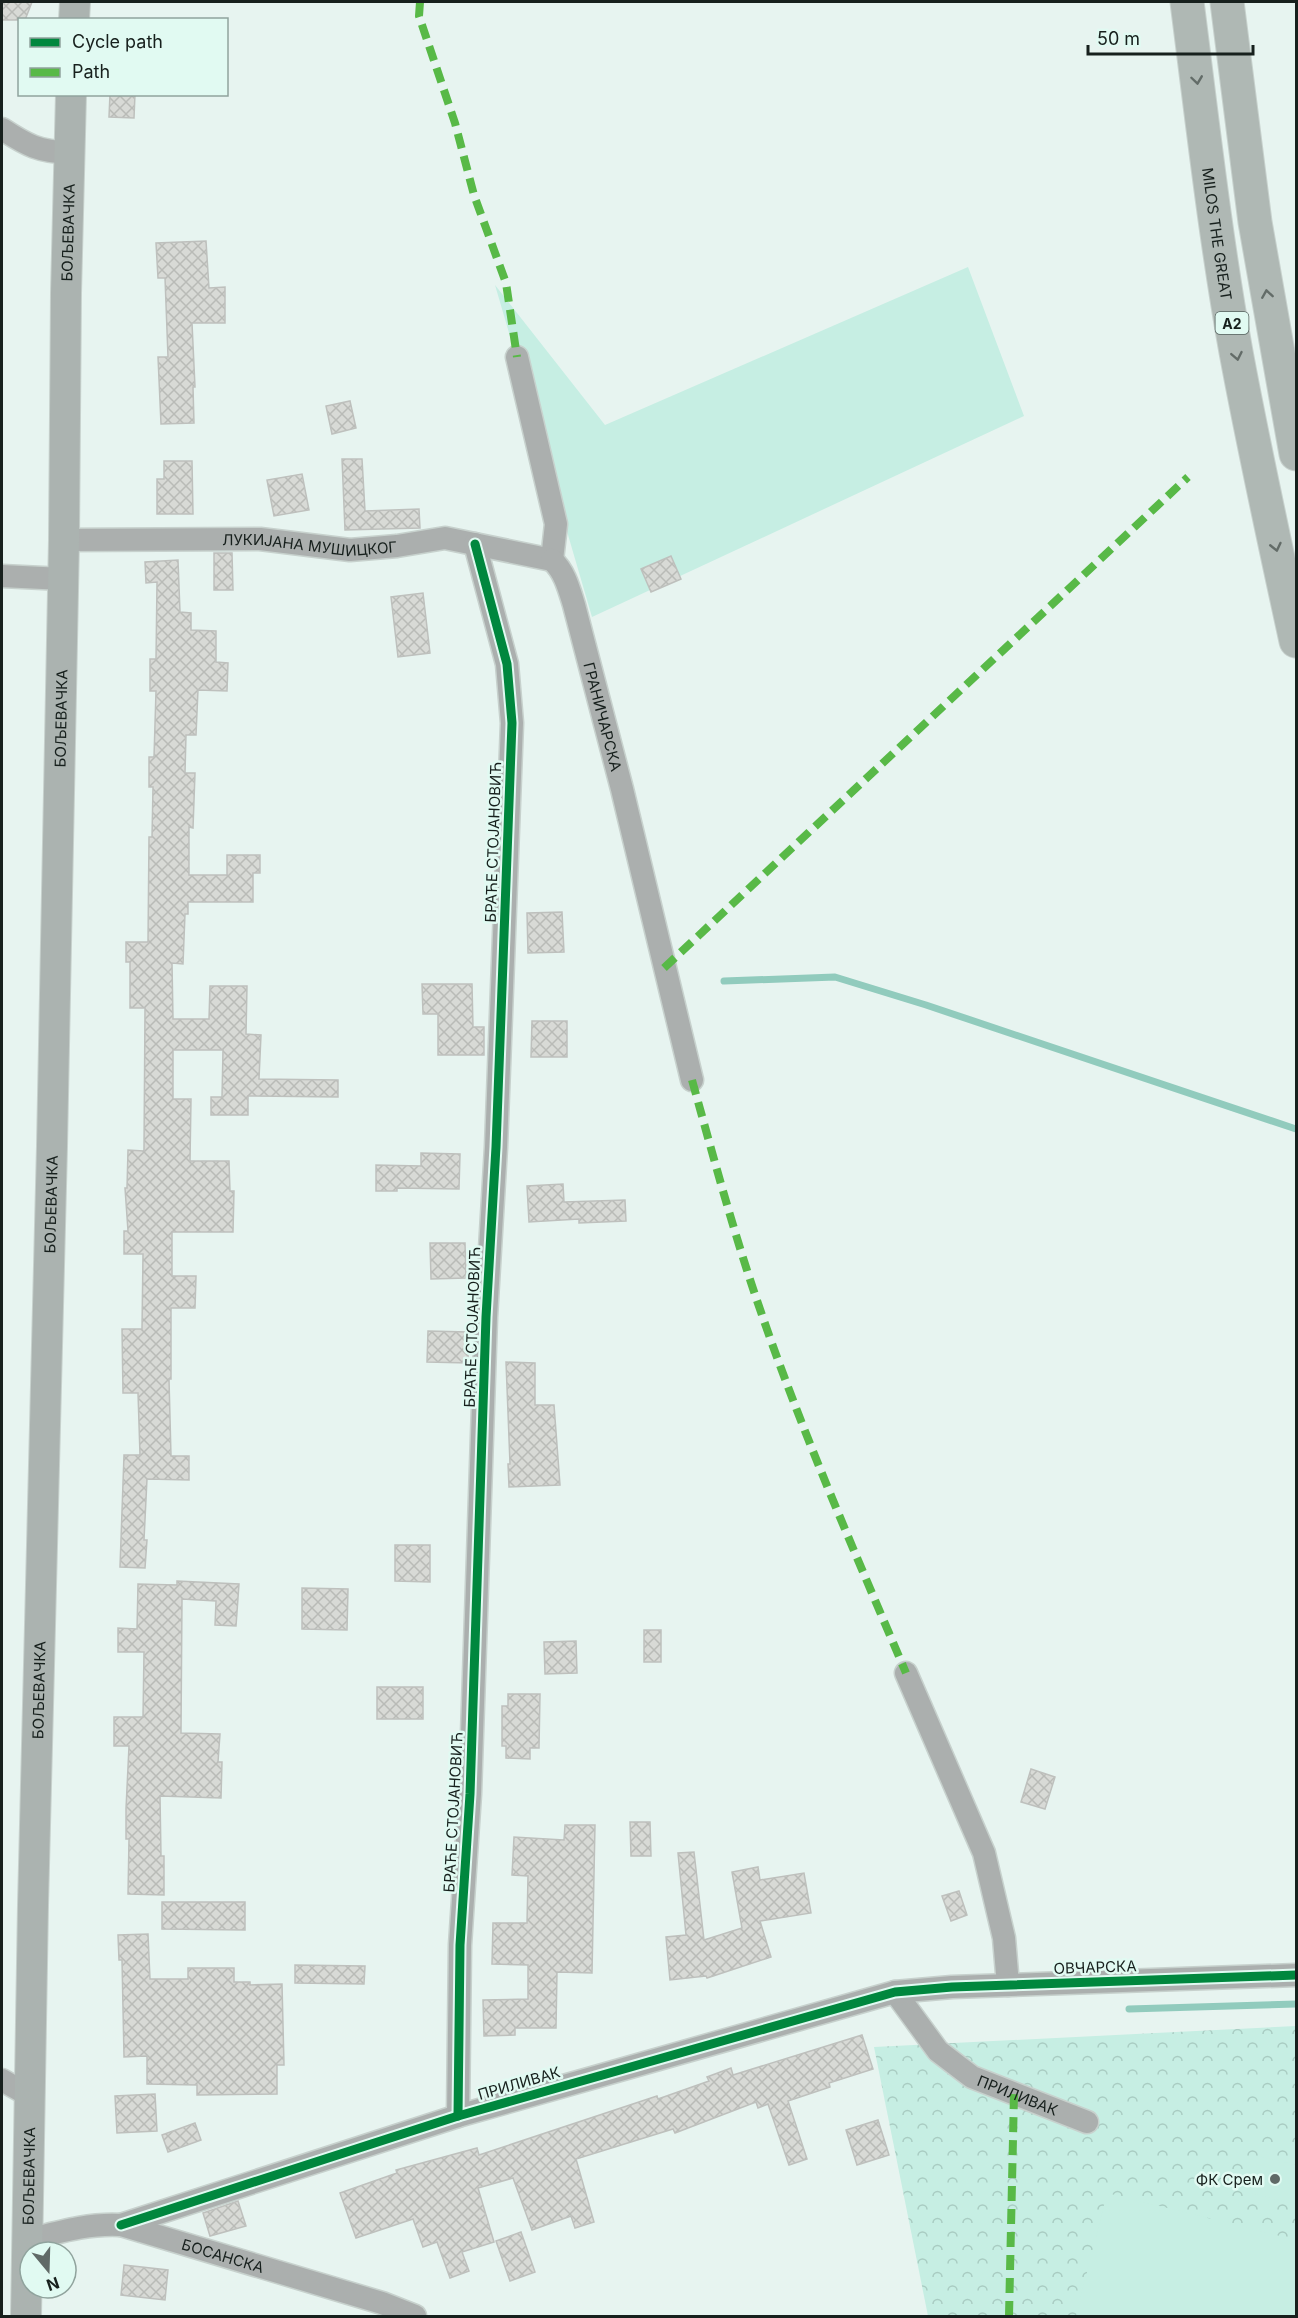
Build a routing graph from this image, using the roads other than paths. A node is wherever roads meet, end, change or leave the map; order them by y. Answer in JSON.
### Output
{"nodes":[{"id":1,"x":75,"y":2,"type":"edge"},
{"id":2,"x":1186,"y":2,"type":"edge"},
{"id":3,"x":1227,"y":2,"type":"edge"},
{"id":4,"x":74,"y":18,"type":"edge"},
{"id":5,"x":71,"y":96,"type":"edge"},
{"id":6,"x":2,"y":129,"type":"edge"},
{"id":7,"x":69,"y":153,"type":"junction"},
{"id":8,"x":517,"y":357,"type":"dead end"},
{"id":9,"x":1296,"y":454,"type":"edge"},
{"id":10,"x":64,"y":540,"type":"junction"},
{"id":11,"x":475,"y":544,"type":"junction"},
{"id":12,"x":552,"y":560,"type":"junction"},
{"id":13,"x":2,"y":576,"type":"edge"},
{"id":14,"x":63,"y":579,"type":"junction"},
{"id":15,"x":1296,"y":640,"type":"edge"},
{"id":16,"x":692,"y":1080,"type":"dead end"},
{"id":17,"x":906,"y":1673,"type":"dead end"},
{"id":18,"x":1296,"y":1975,"type":"edge"},
{"id":19,"x":1008,"y":1985,"type":"junction"},
{"id":20,"x":895,"y":1992,"type":"junction"},
{"id":21,"x":2,"y":2080,"type":"edge"},
{"id":22,"x":30,"y":2096,"type":"junction"},
{"id":23,"x":458,"y":2116,"type":"junction"},
{"id":24,"x":1087,"y":2122,"type":"dead end"},
{"id":25,"x":121,"y":2225,"type":"junction"},
{"id":26,"x":27,"y":2240,"type":"joint"},
{"id":27,"x":26,"y":2300,"type":"edge"},
{"id":28,"x":26,"y":2316,"type":"edge"},
{"id":29,"x":415,"y":2316,"type":"edge"}],
"edges":[{"from":1,"to":4,"type":"main road"},
{"from":2,"to":15,"type":"highway","name":"MILOS THE GREAT","number":"A2","one_way":true},
{"from":9,"to":3,"type":"highway","number":"A2","one_way":true},
{"from":5,"to":7,"type":"main road","name":"БОЉЕВАЧКА"},
{"from":6,"to":7,"type":"street"},
{"from":7,"to":10,"type":"main road","name":"БОЉЕВАЧКА"},
{"from":8,"to":12,"type":"street"},
{"from":10,"to":11,"type":"street","name":"ЛУКИЈАНА МУШИЦКОГ"},
{"from":10,"to":14,"type":"main road","name":"БОЉЕВАЧКА"},
{"from":11,"to":12,"type":"street","name":"ЛУКИЈАНА МУШИЦКОГ"},
{"from":11,"to":23,"type":"street","name":"БРАЋЕ СТОЈАНОВИЋ"},
{"from":12,"to":16,"type":"street","name":"ГРАНИЧАРСКА"},
{"from":13,"to":14,"type":"street"},
{"from":14,"to":22,"type":"main road","name":"БОЉЕВАЧКА"},
{"from":17,"to":19,"type":"street"},
{"from":18,"to":19,"type":"street","name":"ОВЧАРСКА"},
{"from":19,"to":20,"type":"street","name":"ОВЧАРСКА"},
{"from":20,"to":23,"type":"street","name":"ПРИЛИВАК"},
{"from":20,"to":24,"type":"street","name":"ПРИЛИВАК"},
{"from":21,"to":22,"type":"street"},
{"from":22,"to":26,"type":"main road","name":"БОЉЕВАЧКА"},
{"from":23,"to":25,"type":"street","name":"ПРИЛИВАК"},
{"from":25,"to":26,"type":"street","name":"БОСАНСКА"},
{"from":25,"to":29,"type":"street","name":"БОСАНСКА"},
{"from":27,"to":28,"type":"main road","name":"БОЉЕВАЧКА"}]}
